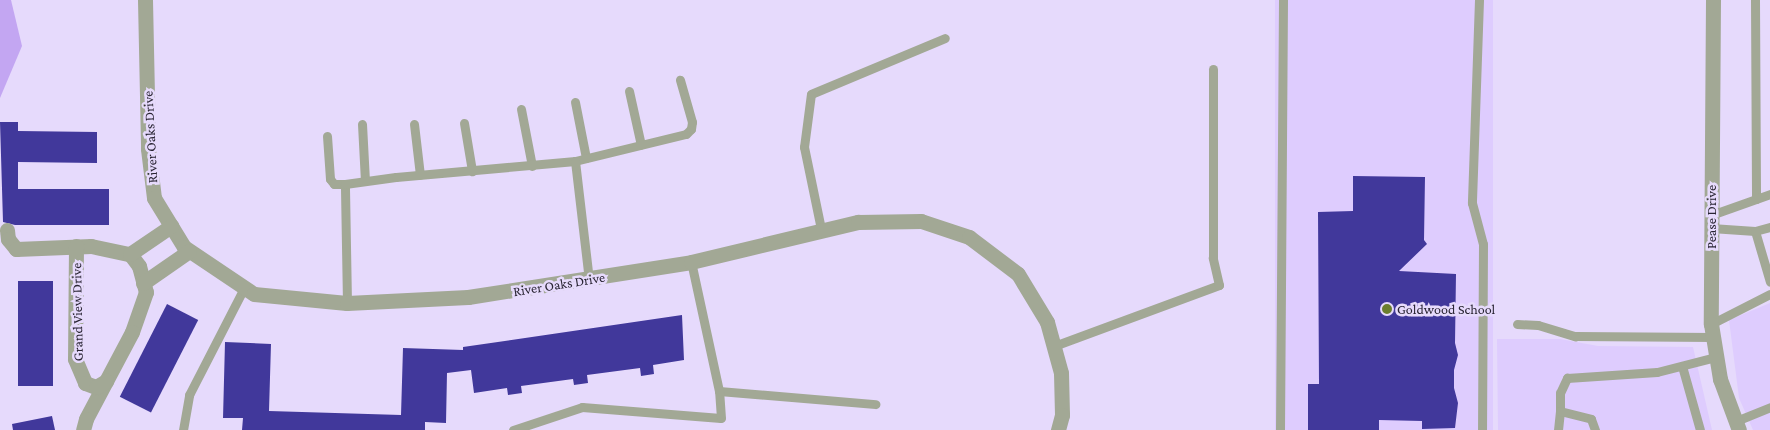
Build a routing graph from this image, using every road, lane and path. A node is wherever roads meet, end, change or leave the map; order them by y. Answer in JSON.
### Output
{"nodes":[{"id":1,"x":145,"y":0,"type":"edge"},
{"id":2,"x":1283,"y":0,"type":"edge"},
{"id":3,"x":1479,"y":0,"type":"edge"},
{"id":4,"x":1713,"y":0,"type":"edge"},
{"id":5,"x":1755,"y":0,"type":"edge"},
{"id":6,"x":945,"y":38,"type":"dead end"},
{"id":7,"x":1213,"y":69,"type":"dead end"},
{"id":8,"x":680,"y":80,"type":"dead end"},
{"id":9,"x":629,"y":91,"type":"dead end"},
{"id":10,"x":576,"y":102,"type":"dead end"},
{"id":11,"x":521,"y":108,"type":"dead end"},
{"id":12,"x":464,"y":123,"type":"dead end"},
{"id":13,"x":362,"y":124,"type":"dead end"},
{"id":14,"x":414,"y":124,"type":"dead end"},
{"id":15,"x":327,"y":136,"type":"dead end"},
{"id":16,"x":641,"y":145,"type":"junction"},
{"id":17,"x":586,"y":158,"type":"junction"},
{"id":18,"x":575,"y":161,"type":"junction"},
{"id":19,"x":532,"y":166,"type":"junction"},
{"id":20,"x":472,"y":172,"type":"junction"},
{"id":21,"x":420,"y":175,"type":"junction"},
{"id":22,"x":365,"y":181,"type":"junction"},
{"id":23,"x":345,"y":184,"type":"junction"},
{"id":24,"x":1770,"y":194,"type":"edge"},
{"id":25,"x":1756,"y":199,"type":"junction"},
{"id":26,"x":1711,"y":222,"type":"junction"},
{"id":27,"x":171,"y":226,"type":"junction"},
{"id":28,"x":1770,"y":226,"type":"edge"},
{"id":29,"x":821,"y":229,"type":"junction"},
{"id":30,"x":7,"y":230,"type":"dead end"},
{"id":31,"x":1754,"y":232,"type":"junction"},
{"id":32,"x":76,"y":246,"type":"junction"},
{"id":33,"x":189,"y":251,"type":"junction"},
{"id":34,"x":130,"y":254,"type":"junction"},
{"id":35,"x":691,"y":262,"type":"junction"},
{"id":36,"x":589,"y":280,"type":"junction"},
{"id":37,"x":1770,"y":282,"type":"edge"},
{"id":38,"x":143,"y":283,"type":"junction"},
{"id":39,"x":244,"y":288,"type":"junction"},
{"id":40,"x":1770,"y":294,"type":"edge"},
{"id":41,"x":347,"y":303,"type":"junction"},
{"id":42,"x":1517,"y":324,"type":"dead end"},
{"id":43,"x":1712,"y":330,"type":"junction"},
{"id":44,"x":1054,"y":346,"type":"junction"},
{"id":45,"x":1716,"y":357,"type":"junction"},
{"id":46,"x":1682,"y":366,"type":"junction"},
{"id":47,"x":106,"y":381,"type":"junction"},
{"id":48,"x":719,"y":392,"type":"junction"},
{"id":49,"x":875,"y":404,"type":"dead end"},
{"id":50,"x":1770,"y":407,"type":"edge"},
{"id":51,"x":1560,"y":411,"type":"junction"},
{"id":52,"x":1737,"y":425,"type":"edge"},
{"id":53,"x":83,"y":430,"type":"edge"},
{"id":54,"x":183,"y":430,"type":"edge"},
{"id":55,"x":513,"y":430,"type":"edge"},
{"id":56,"x":1058,"y":430,"type":"edge"},
{"id":57,"x":1280,"y":430,"type":"edge"},
{"id":58,"x":1482,"y":430,"type":"edge"},
{"id":59,"x":1558,"y":430,"type":"edge"},
{"id":60,"x":1595,"y":430,"type":"edge"},
{"id":61,"x":1700,"y":430,"type":"edge"}],
"edges":[{"from":1,"to":27,"type":"street","name":"River Oaks Drive"},
{"from":2,"to":57,"type":"lane"},
{"from":3,"to":58,"type":"lane"},
{"from":4,"to":26,"type":"street","name":"Pease Drive"},
{"from":5,"to":25,"type":"lane"},
{"from":6,"to":29,"type":"lane"},
{"from":7,"to":44,"type":"lane"},
{"from":8,"to":16,"type":"lane"},
{"from":9,"to":16,"type":"lane"},
{"from":10,"to":17,"type":"lane"},
{"from":11,"to":19,"type":"lane"},
{"from":12,"to":20,"type":"lane"},
{"from":13,"to":22,"type":"lane"},
{"from":14,"to":21,"type":"lane"},
{"from":15,"to":23,"type":"lane"},
{"from":16,"to":17,"type":"lane"},
{"from":17,"to":18,"type":"lane"},
{"from":18,"to":19,"type":"lane"},
{"from":18,"to":36,"type":"lane"},
{"from":19,"to":20,"type":"lane"},
{"from":20,"to":21,"type":"lane"},
{"from":21,"to":22,"type":"lane"},
{"from":22,"to":23,"type":"lane"},
{"from":23,"to":41,"type":"lane"},
{"from":24,"to":25,"type":"lane"},
{"from":25,"to":26,"type":"lane"},
{"from":26,"to":31,"type":"lane"},
{"from":26,"to":43,"type":"street","name":"Pease Drive"},
{"from":27,"to":33,"type":"street","name":"River Oaks Drive"},
{"from":27,"to":34,"type":"street"},
{"from":28,"to":31,"type":"lane"},
{"from":29,"to":35,"type":"street","name":"River Oaks Drive"},
{"from":29,"to":44,"type":"street","name":"River Oaks Drive"},
{"from":30,"to":32,"type":"street","name":"Grand View Drive"},
{"from":31,"to":37,"type":"lane"},
{"from":32,"to":34,"type":"street","name":"Grand View Drive"},
{"from":32,"to":47,"type":"street","name":"Grand View Drive"},
{"from":33,"to":38,"type":"street"},
{"from":33,"to":39,"type":"street","name":"River Oaks Drive"},
{"from":34,"to":38,"type":"street"},
{"from":35,"to":36,"type":"street","name":"River Oaks Drive"},
{"from":35,"to":48,"type":"lane"},
{"from":36,"to":41,"type":"street","name":"River Oaks Drive"},
{"from":38,"to":47,"type":"street"},
{"from":39,"to":41,"type":"street","name":"River Oaks Drive"},
{"from":39,"to":54,"type":"lane"},
{"from":40,"to":43,"type":"lane"},
{"from":42,"to":43,"type":"lane"},
{"from":43,"to":45,"type":"street","name":"Pease Drive"},
{"from":44,"to":56,"type":"street","name":"River Oaks Drive"},
{"from":45,"to":46,"type":"lane"},
{"from":45,"to":52,"type":"street","name":"Pease Drive"},
{"from":46,"to":51,"type":"lane"},
{"from":46,"to":61,"type":"lane"},
{"from":47,"to":53,"type":"street"},
{"from":48,"to":49,"type":"lane"},
{"from":48,"to":55,"type":"lane"},
{"from":50,"to":52,"type":"lane"},
{"from":51,"to":59,"type":"lane"},
{"from":51,"to":60,"type":"lane"}]}
